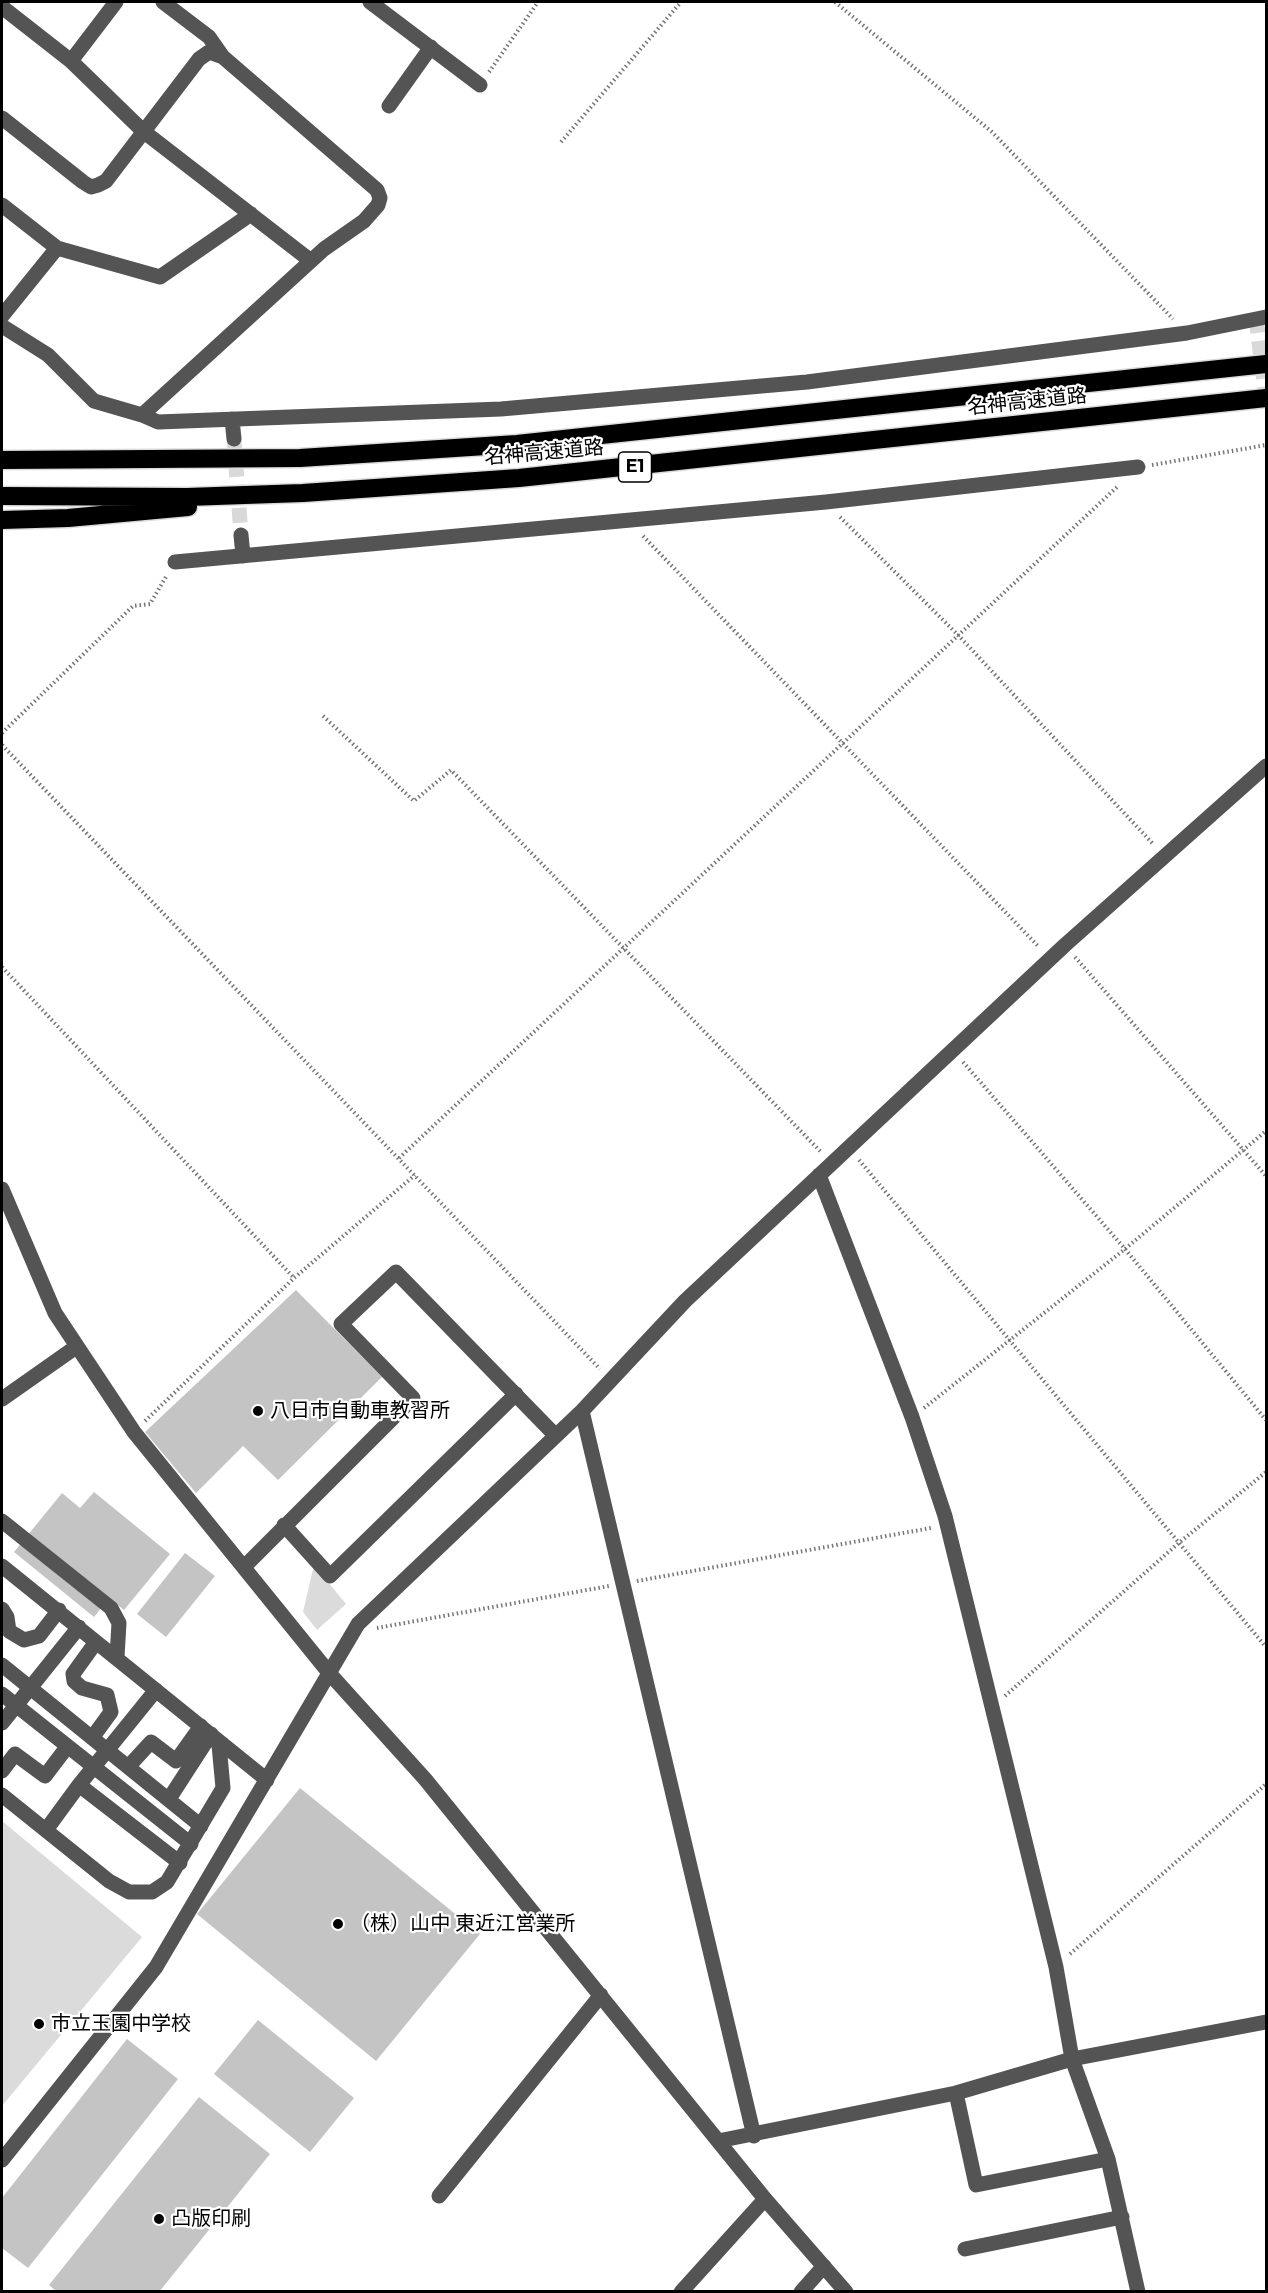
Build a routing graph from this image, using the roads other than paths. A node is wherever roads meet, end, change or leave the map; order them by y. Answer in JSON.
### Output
{"nodes":[{"id":1,"x":116,"y":2,"type":"edge"},
{"id":2,"x":164,"y":2,"type":"edge"},
{"id":3,"x":370,"y":2,"type":"edge"},
{"id":4,"x":2,"y":7,"type":"edge"},
{"id":5,"x":430,"y":47,"type":"junction"},
{"id":6,"x":223,"y":57,"type":"junction"},
{"id":7,"x":71,"y":61,"type":"junction"},
{"id":8,"x":480,"y":85,"type":"road end"},
{"id":9,"x":389,"y":106,"type":"dead end"},
{"id":10,"x":2,"y":118,"type":"edge"},
{"id":11,"x":143,"y":131,"type":"junction"},
{"id":12,"x":2,"y":205,"type":"edge"},
{"id":13,"x":251,"y":214,"type":"junction"},
{"id":14,"x":57,"y":248,"type":"junction"},
{"id":15,"x":311,"y":261,"type":"junction"},
{"id":16,"x":2,"y":316,"type":"edge"},
{"id":17,"x":1266,"y":317,"type":"edge"},
{"id":18,"x":2,"y":326,"type":"edge"},
{"id":19,"x":1266,"y":364,"type":"edge"},
{"id":20,"x":1266,"y":398,"type":"edge"},
{"id":21,"x":142,"y":415,"type":"junction"},
{"id":22,"x":232,"y":419,"type":"junction"},
{"id":23,"x":234,"y":439,"type":"tunnel mouth"},
{"id":24,"x":2,"y":460,"type":"edge"},
{"id":25,"x":1138,"y":467,"type":"road end"},
{"id":26,"x":519,"y":478,"type":"junction"},
{"id":27,"x":2,"y":496,"type":"edge"},
{"id":28,"x":2,"y":520,"type":"edge"},
{"id":29,"x":241,"y":535,"type":"tunnel mouth"},
{"id":30,"x":243,"y":556,"type":"junction"},
{"id":31,"x":175,"y":562,"type":"road end"},
{"id":32,"x":1266,"y":766,"type":"edge"},
{"id":33,"x":819,"y":1175,"type":"junction"},
{"id":34,"x":2,"y":1189,"type":"edge"},
{"id":35,"x":76,"y":1347,"type":"junction"},
{"id":36,"x":516,"y":1394,"type":"junction"},
{"id":37,"x":2,"y":1399,"type":"edge"},
{"id":38,"x":582,"y":1411,"type":"junction"},
{"id":39,"x":555,"y":1436,"type":"junction"},
{"id":40,"x":2,"y":1521,"type":"edge"},
{"id":41,"x":284,"y":1525,"type":"junction"},
{"id":42,"x":2,"y":1566,"type":"edge"},
{"id":43,"x":245,"y":1566,"type":"junction"},
{"id":44,"x":2,"y":1609,"type":"edge"},
{"id":45,"x":59,"y":1610,"type":"junction"},
{"id":46,"x":79,"y":1627,"type":"junction"},
{"id":47,"x":96,"y":1642,"type":"junction"},
{"id":48,"x":117,"y":1657,"type":"junction"},
{"id":49,"x":2,"y":1665,"type":"edge"},
{"id":50,"x":330,"y":1674,"type":"junction"},
{"id":51,"x":30,"y":1688,"type":"junction"},
{"id":52,"x":156,"y":1690,"type":"junction"},
{"id":53,"x":2,"y":1694,"type":"edge"},
{"id":54,"x":16,"y":1706,"type":"junction"},
{"id":55,"x":2,"y":1723,"type":"edge"},
{"id":56,"x":206,"y":1730,"type":"junction"},
{"id":57,"x":92,"y":1738,"type":"junction"},
{"id":58,"x":67,"y":1747,"type":"junction"},
{"id":59,"x":108,"y":1749,"type":"junction"},
{"id":60,"x":93,"y":1767,"type":"junction"},
{"id":61,"x":128,"y":1767,"type":"junction"},
{"id":62,"x":2,"y":1771,"type":"edge"},
{"id":63,"x":267,"y":1780,"type":"junction"},
{"id":64,"x":79,"y":1785,"type":"junction"},
{"id":65,"x":2,"y":1795,"type":"edge"},
{"id":66,"x":169,"y":1799,"type":"junction"},
{"id":67,"x":201,"y":1826,"type":"junction"},
{"id":68,"x":46,"y":1830,"type":"junction"},
{"id":69,"x":191,"y":1844,"type":"junction"},
{"id":70,"x":180,"y":1863,"type":"junction"},
{"id":71,"x":602,"y":1995,"type":"junction"},
{"id":72,"x":1266,"y":2022,"type":"edge"},
{"id":73,"x":1072,"y":2059,"type":"junction"},
{"id":74,"x":956,"y":2093,"type":"junction"},
{"id":75,"x":754,"y":2136,"type":"junction"},
{"id":76,"x":718,"y":2141,"type":"junction"},
{"id":77,"x":1108,"y":2159,"type":"junction"},
{"id":78,"x":2,"y":2160,"type":"edge"},
{"id":79,"x":440,"y":2196,"type":"dead end"},
{"id":80,"x":765,"y":2199,"type":"junction"},
{"id":81,"x":1122,"y":2217,"type":"junction"},
{"id":82,"x":965,"y":2249,"type":"dead end"},
{"id":83,"x":824,"y":2266,"type":"junction"},
{"id":84,"x":681,"y":2292,"type":"edge"},
{"id":85,"x":801,"y":2292,"type":"edge"},
{"id":86,"x":846,"y":2292,"type":"edge"},
{"id":87,"x":1138,"y":2292,"type":"edge"}],
"edges":[{"from":1,"to":7,"type":"street"},
{"from":2,"to":6,"type":"street"},
{"from":3,"to":5,"type":"street"},
{"from":4,"to":7,"type":"street"},
{"from":5,"to":8,"type":"street"},
{"from":5,"to":9,"type":"street"},
{"from":6,"to":11,"type":"street"},
{"from":6,"to":15,"type":"street"},
{"from":7,"to":11,"type":"street"},
{"from":10,"to":11,"type":"street"},
{"from":11,"to":13,"type":"street"},
{"from":12,"to":14,"type":"street"},
{"from":13,"to":14,"type":"street"},
{"from":13,"to":15,"type":"street"},
{"from":14,"to":16,"type":"street"},
{"from":15,"to":21,"type":"street"},
{"from":17,"to":22,"type":"street"},
{"from":18,"to":21,"type":"street"},
{"from":19,"to":24,"type":"highway","name":"名神高速道路","number":"E1"},
{"from":20,"to":26,"type":"highway","name":"名神高速道路","number":"E1"},
{"from":21,"to":22,"type":"street"},
{"from":22,"to":23,"type":"street"},
{"from":25,"to":30,"type":"street"},
{"from":26,"to":27,"type":"highway","name":"名神高速道路","number":"E1"},
{"from":26,"to":28,"type":"highway"},
{"from":29,"to":30,"type":"street"},
{"from":30,"to":31,"type":"street"},
{"from":32,"to":33,"type":"street"},
{"from":33,"to":38,"type":"street"},
{"from":33,"to":73,"type":"street"},
{"from":34,"to":35,"type":"street"},
{"from":35,"to":37,"type":"street"},
{"from":35,"to":43,"type":"street"},
{"from":36,"to":39,"type":"street"},
{"from":36,"to":41,"type":"street"},
{"from":36,"to":41,"type":"street"},
{"from":38,"to":39,"type":"street"},
{"from":38,"to":75,"type":"street"},
{"from":39,"to":50,"type":"street"},
{"from":40,"to":48,"type":"street"},
{"from":41,"to":43,"type":"street"},
{"from":42,"to":45,"type":"street"},
{"from":43,"to":50,"type":"street"},
{"from":44,"to":45,"type":"street"},
{"from":45,"to":46,"type":"street"},
{"from":46,"to":47,"type":"street"},
{"from":46,"to":51,"type":"street"},
{"from":47,"to":48,"type":"street"},
{"from":47,"to":57,"type":"street"},
{"from":48,"to":52,"type":"street"},
{"from":49,"to":51,"type":"street"},
{"from":50,"to":63,"type":"street"},
{"from":50,"to":71,"type":"street"},
{"from":51,"to":54,"type":"street"},
{"from":51,"to":57,"type":"street"},
{"from":52,"to":56,"type":"street"},
{"from":52,"to":59,"type":"street"},
{"from":53,"to":54,"type":"street"},
{"from":54,"to":55,"type":"street"},
{"from":54,"to":58,"type":"street"},
{"from":56,"to":61,"type":"street"},
{"from":56,"to":63,"type":"street"},
{"from":56,"to":66,"type":"street"},
{"from":56,"to":67,"type":"street"},
{"from":57,"to":59,"type":"street"},
{"from":58,"to":60,"type":"street"},
{"from":58,"to":62,"type":"street"},
{"from":59,"to":60,"type":"street"},
{"from":59,"to":61,"type":"street"},
{"from":60,"to":64,"type":"street"},
{"from":60,"to":69,"type":"street"},
{"from":61,"to":66,"type":"street"},
{"from":63,"to":78,"type":"street"},
{"from":64,"to":68,"type":"street"},
{"from":64,"to":70,"type":"street"},
{"from":65,"to":68,"type":"street"},
{"from":66,"to":67,"type":"street"},
{"from":67,"to":69,"type":"street"},
{"from":68,"to":70,"type":"street"},
{"from":69,"to":70,"type":"street"},
{"from":71,"to":76,"type":"street"},
{"from":71,"to":79,"type":"street"},
{"from":72,"to":73,"type":"street"},
{"from":73,"to":74,"type":"street"},
{"from":73,"to":77,"type":"street"},
{"from":74,"to":75,"type":"street"},
{"from":74,"to":77,"type":"street"},
{"from":75,"to":76,"type":"street"},
{"from":76,"to":80,"type":"street"},
{"from":77,"to":81,"type":"street"},
{"from":80,"to":83,"type":"street"},
{"from":80,"to":84,"type":"street"},
{"from":81,"to":82,"type":"street"},
{"from":81,"to":87,"type":"street"},
{"from":83,"to":85,"type":"street"},
{"from":83,"to":86,"type":"street"}]}
